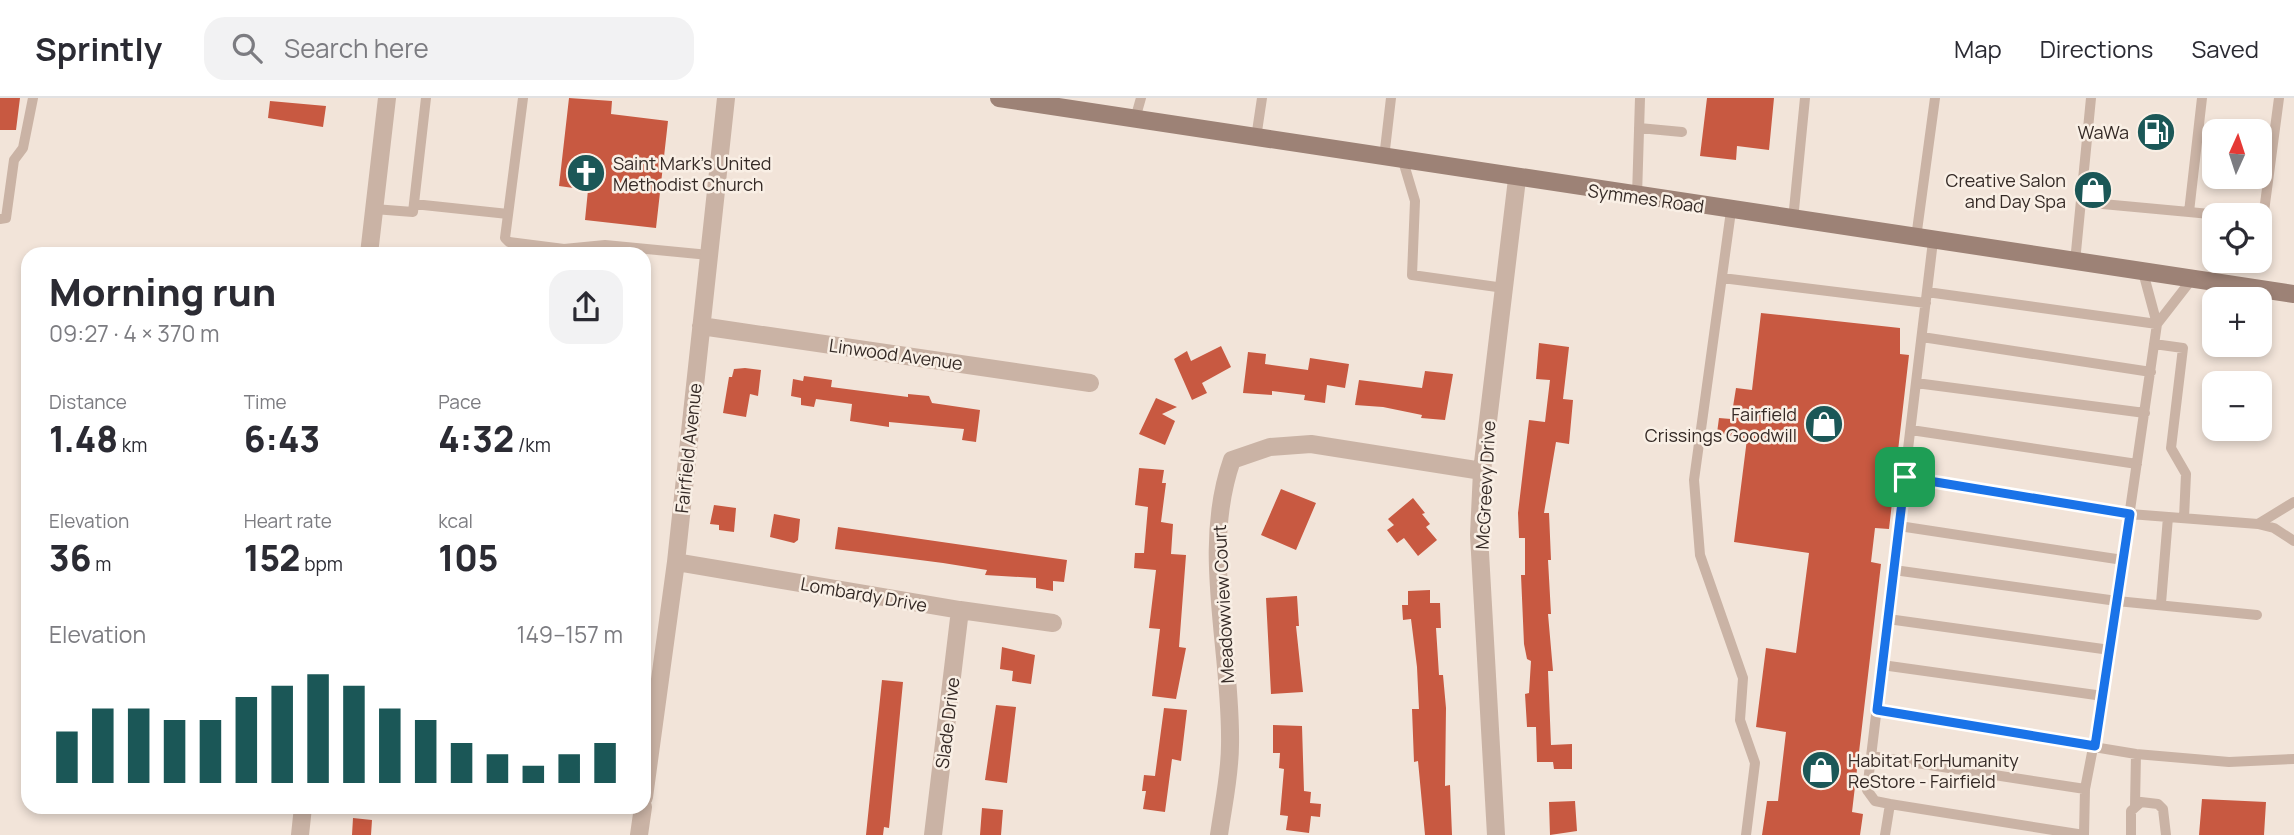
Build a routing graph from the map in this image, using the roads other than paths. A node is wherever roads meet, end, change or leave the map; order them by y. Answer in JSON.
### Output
{"nodes":[{"id":1,"x":33,"y":98,"type":"edge"},
{"id":2,"x":387,"y":98,"type":"edge"},
{"id":3,"x":426,"y":98,"type":"edge"},
{"id":4,"x":523,"y":98,"type":"edge"},
{"id":5,"x":726,"y":98,"type":"edge"},
{"id":6,"x":999,"y":98,"type":"edge"},
{"id":7,"x":1141,"y":98,"type":"edge"},
{"id":8,"x":1262,"y":98,"type":"edge"},
{"id":9,"x":1391,"y":98,"type":"edge"},
{"id":10,"x":1640,"y":98,"type":"edge"},
{"id":11,"x":1805,"y":98,"type":"edge"},
{"id":12,"x":1935,"y":98,"type":"edge"},
{"id":13,"x":2091,"y":98,"type":"edge"},
{"id":14,"x":2202,"y":98,"type":"edge"},
{"id":15,"x":2279,"y":98,"type":"edge"},
{"id":16,"x":1135,"y":119,"type":"junction"},
{"id":17,"x":1639,"y":128,"type":"junction"},
{"id":18,"x":1682,"y":132,"type":"dead end"},
{"id":19,"x":1256,"y":138,"type":"junction"},
{"id":20,"x":1384,"y":158,"type":"junction"},
{"id":21,"x":1403,"y":161,"type":"junction"},
{"id":22,"x":1517,"y":179,"type":"junction"},
{"id":23,"x":1637,"y":197,"type":"junction"},
{"id":24,"x":2081,"y":202,"type":"junction"},
{"id":25,"x":2265,"y":203,"type":"edge"},
{"id":26,"x":414,"y":204,"type":"junction"},
{"id":27,"x":374,"y":209,"type":"junction"},
{"id":28,"x":1731,"y":211,"type":"junction"},
{"id":29,"x":2189,"y":212,"type":"junction"},
{"id":30,"x":2202,"y":213,"type":"edge"},
{"id":31,"x":508,"y":214,"type":"junction"},
{"id":32,"x":0,"y":219,"type":"edge"},
{"id":33,"x":1793,"y":220,"type":"junction"},
{"id":34,"x":1924,"y":239,"type":"junction"},
{"id":35,"x":370,"y":247,"type":"edge"},
{"id":36,"x":548,"y":247,"type":"edge"},
{"id":37,"x":592,"y":247,"type":"edge"},
{"id":38,"x":617,"y":247,"type":"edge"},
{"id":39,"x":651,"y":250,"type":"edge"},
{"id":40,"x":709,"y":255,"type":"junction"},
{"id":41,"x":2075,"y":262,"type":"junction"},
{"id":42,"x":2143,"y":272,"type":"junction"},
{"id":43,"x":1722,"y":278,"type":"junction"},
{"id":44,"x":2192,"y":279,"type":"junction"},
{"id":45,"x":1504,"y":288,"type":"junction"},
{"id":46,"x":2294,"y":294,"type":"edge"},
{"id":47,"x":1926,"y":297,"type":"junction"},
{"id":48,"x":2157,"y":324,"type":"junction"},
{"id":49,"x":701,"y":326,"type":"junction"},
{"id":50,"x":1922,"y":337,"type":"junction"},
{"id":51,"x":2154,"y":345,"type":"junction"},
{"id":52,"x":2151,"y":372,"type":"junction"},
{"id":53,"x":1090,"y":383,"type":"dead end"},
{"id":54,"x":1916,"y":383,"type":"junction"},
{"id":55,"x":2144,"y":413,"type":"junction"},
{"id":56,"x":1911,"y":430,"type":"junction"},
{"id":57,"x":2137,"y":464,"type":"junction"},
{"id":58,"x":1482,"y":471,"type":"junction"},
{"id":59,"x":1905,"y":477,"type":"junction"},
{"id":60,"x":2294,"y":502,"type":"edge"},
{"id":61,"x":2130,"y":514,"type":"junction"},
{"id":62,"x":2168,"y":517,"type":"junction"},
{"id":63,"x":2184,"y":518,"type":"junction"},
{"id":64,"x":2258,"y":524,"type":"junction"},
{"id":65,"x":1899,"y":526,"type":"junction"},
{"id":66,"x":2294,"y":541,"type":"edge"},
{"id":67,"x":2123,"y":560,"type":"junction"},
{"id":68,"x":676,"y":562,"type":"junction"},
{"id":69,"x":1894,"y":570,"type":"junction"},
{"id":70,"x":2117,"y":601,"type":"junction"},
{"id":71,"x":2161,"y":603,"type":"junction"},
{"id":72,"x":960,"y":610,"type":"junction"},
{"id":73,"x":2257,"y":615,"type":"dead end"},
{"id":74,"x":1888,"y":619,"type":"junction"},
{"id":75,"x":1053,"y":623,"type":"dead end"},
{"id":76,"x":2110,"y":650,"type":"junction"},
{"id":77,"x":1882,"y":665,"type":"junction"},
{"id":78,"x":2103,"y":696,"type":"junction"},
{"id":79,"x":1877,"y":710,"type":"junction"},
{"id":80,"x":651,"y":746,"type":"edge"},
{"id":81,"x":2095,"y":746,"type":"junction"},
{"id":82,"x":2136,"y":754,"type":"junction"},
{"id":83,"x":1871,"y":756,"type":"junction"},
{"id":84,"x":2294,"y":758,"type":"edge"},
{"id":85,"x":2085,"y":789,"type":"junction"},
{"id":86,"x":1890,"y":804,"type":"junction"},
{"id":87,"x":2135,"y":806,"type":"junction"},
{"id":88,"x":302,"y":814,"type":"edge"},
{"id":89,"x":642,"y":814,"type":"edge"},
{"id":90,"x":300,"y":835,"type":"edge"},
{"id":91,"x":639,"y":835,"type":"edge"},
{"id":92,"x":933,"y":835,"type":"edge"},
{"id":93,"x":1219,"y":835,"type":"edge"},
{"id":94,"x":1496,"y":835,"type":"edge"},
{"id":95,"x":1746,"y":835,"type":"edge"},
{"id":96,"x":1885,"y":835,"type":"edge"},
{"id":97,"x":2084,"y":835,"type":"edge"},
{"id":98,"x":2132,"y":835,"type":"edge"},
{"id":99,"x":2166,"y":835,"type":"edge"}],
"edges":[{"from":1,"to":32,"type":"lane"},
{"from":2,"to":27,"type":"street"},
{"from":3,"to":26,"type":"lane"},
{"from":4,"to":31,"type":"lane"},
{"from":5,"to":40,"type":"street","name":"Fairfield Avenue"},
{"from":6,"to":16,"type":"main road","name":"Symmes Road"},
{"from":7,"to":16,"type":"lane"},
{"from":8,"to":19,"type":"lane"},
{"from":9,"to":20,"type":"lane"},
{"from":10,"to":17,"type":"lane"},
{"from":11,"to":33,"type":"lane"},
{"from":12,"to":34,"type":"lane"},
{"from":13,"to":24,"type":"lane"},
{"from":14,"to":29,"type":"lane"},
{"from":15,"to":25,"type":"lane"},
{"from":16,"to":19,"type":"main road","name":"Symmes Road"},
{"from":17,"to":18,"type":"lane"},
{"from":17,"to":23,"type":"lane"},
{"from":19,"to":20,"type":"main road","name":"Symmes Road"},
{"from":20,"to":21,"type":"main road","name":"Symmes Road"},
{"from":21,"to":22,"type":"main road","name":"Symmes Road"},
{"from":21,"to":45,"type":"lane"},
{"from":22,"to":23,"type":"main road","name":"Symmes Road"},
{"from":22,"to":45,"type":"street","name":"McGreevy Drive"},
{"from":23,"to":28,"type":"main road","name":"Symmes Road"},
{"from":24,"to":29,"type":"lane"},
{"from":24,"to":41,"type":"lane"},
{"from":26,"to":27,"type":"lane"},
{"from":26,"to":31,"type":"lane"},
{"from":27,"to":35,"type":"street"},
{"from":28,"to":33,"type":"main road","name":"Symmes Road"},
{"from":28,"to":43,"type":"lane"},
{"from":29,"to":30,"type":"lane"},
{"from":31,"to":36,"type":"lane"},
{"from":33,"to":34,"type":"main road","name":"Symmes Road"},
{"from":34,"to":41,"type":"main road","name":"Symmes Road"},
{"from":34,"to":47,"type":"lane"},
{"from":37,"to":38,"type":"lane"},
{"from":39,"to":40,"type":"lane"},
{"from":40,"to":49,"type":"street","name":"Fairfield Avenue"},
{"from":41,"to":42,"type":"main road","name":"Symmes Road"},
{"from":42,"to":44,"type":"main road","name":"Symmes Road"},
{"from":42,"to":48,"type":"lane"},
{"from":43,"to":47,"type":"lane"},
{"from":43,"to":95,"type":"lane"},
{"from":44,"to":46,"type":"main road","name":"Symmes Road"},
{"from":44,"to":48,"type":"lane"},
{"from":45,"to":58,"type":"street","name":"McGreevy Drive"},
{"from":47,"to":48,"type":"lane"},
{"from":47,"to":50,"type":"lane"},
{"from":48,"to":51,"type":"lane"},
{"from":49,"to":53,"type":"street","name":"Linwood Avenue"},
{"from":49,"to":68,"type":"street","name":"Fairfield Avenue"},
{"from":50,"to":52,"type":"lane"},
{"from":50,"to":54,"type":"lane"},
{"from":51,"to":52,"type":"lane"},
{"from":51,"to":63,"type":"lane"},
{"from":52,"to":55,"type":"lane"},
{"from":54,"to":55,"type":"lane"},
{"from":54,"to":56,"type":"lane"},
{"from":55,"to":57,"type":"lane"},
{"from":56,"to":57,"type":"lane"},
{"from":56,"to":59,"type":"lane"},
{"from":57,"to":61,"type":"lane"},
{"from":58,"to":93,"type":"street","name":"Meadowview Court"},
{"from":58,"to":94,"type":"street","name":"McGreevy Drive"},
{"from":59,"to":61,"type":"lane"},
{"from":59,"to":65,"type":"lane"},
{"from":60,"to":64,"type":"lane"},
{"from":61,"to":62,"type":"lane"},
{"from":61,"to":67,"type":"lane"},
{"from":62,"to":63,"type":"lane"},
{"from":62,"to":71,"type":"lane"},
{"from":63,"to":64,"type":"lane"},
{"from":64,"to":66,"type":"lane"},
{"from":65,"to":67,"type":"lane"},
{"from":65,"to":69,"type":"lane"},
{"from":67,"to":70,"type":"lane"},
{"from":68,"to":72,"type":"street","name":"Lombardy Drive"},
{"from":68,"to":80,"type":"street","name":"Fairfield Avenue"},
{"from":69,"to":70,"type":"lane"},
{"from":69,"to":74,"type":"lane"},
{"from":70,"to":71,"type":"lane"},
{"from":70,"to":76,"type":"lane"},
{"from":71,"to":73,"type":"lane"},
{"from":72,"to":75,"type":"street","name":"Lombardy Drive"},
{"from":72,"to":92,"type":"street","name":"Slade Drive"},
{"from":74,"to":76,"type":"lane"},
{"from":74,"to":77,"type":"lane"},
{"from":76,"to":78,"type":"lane"},
{"from":77,"to":78,"type":"lane"},
{"from":77,"to":79,"type":"lane"},
{"from":78,"to":81,"type":"lane"},
{"from":79,"to":81,"type":"lane"},
{"from":79,"to":83,"type":"lane"},
{"from":81,"to":82,"type":"lane"},
{"from":81,"to":85,"type":"lane"},
{"from":82,"to":84,"type":"lane"},
{"from":82,"to":87,"type":"lane"},
{"from":83,"to":85,"type":"lane"},
{"from":83,"to":86,"type":"lane"},
{"from":85,"to":97,"type":"lane"},
{"from":86,"to":96,"type":"lane"},
{"from":86,"to":97,"type":"lane"},
{"from":87,"to":98,"type":"lane"},
{"from":87,"to":99,"type":"lane"},
{"from":88,"to":90,"type":"street"},
{"from":89,"to":91,"type":"street"}]}
